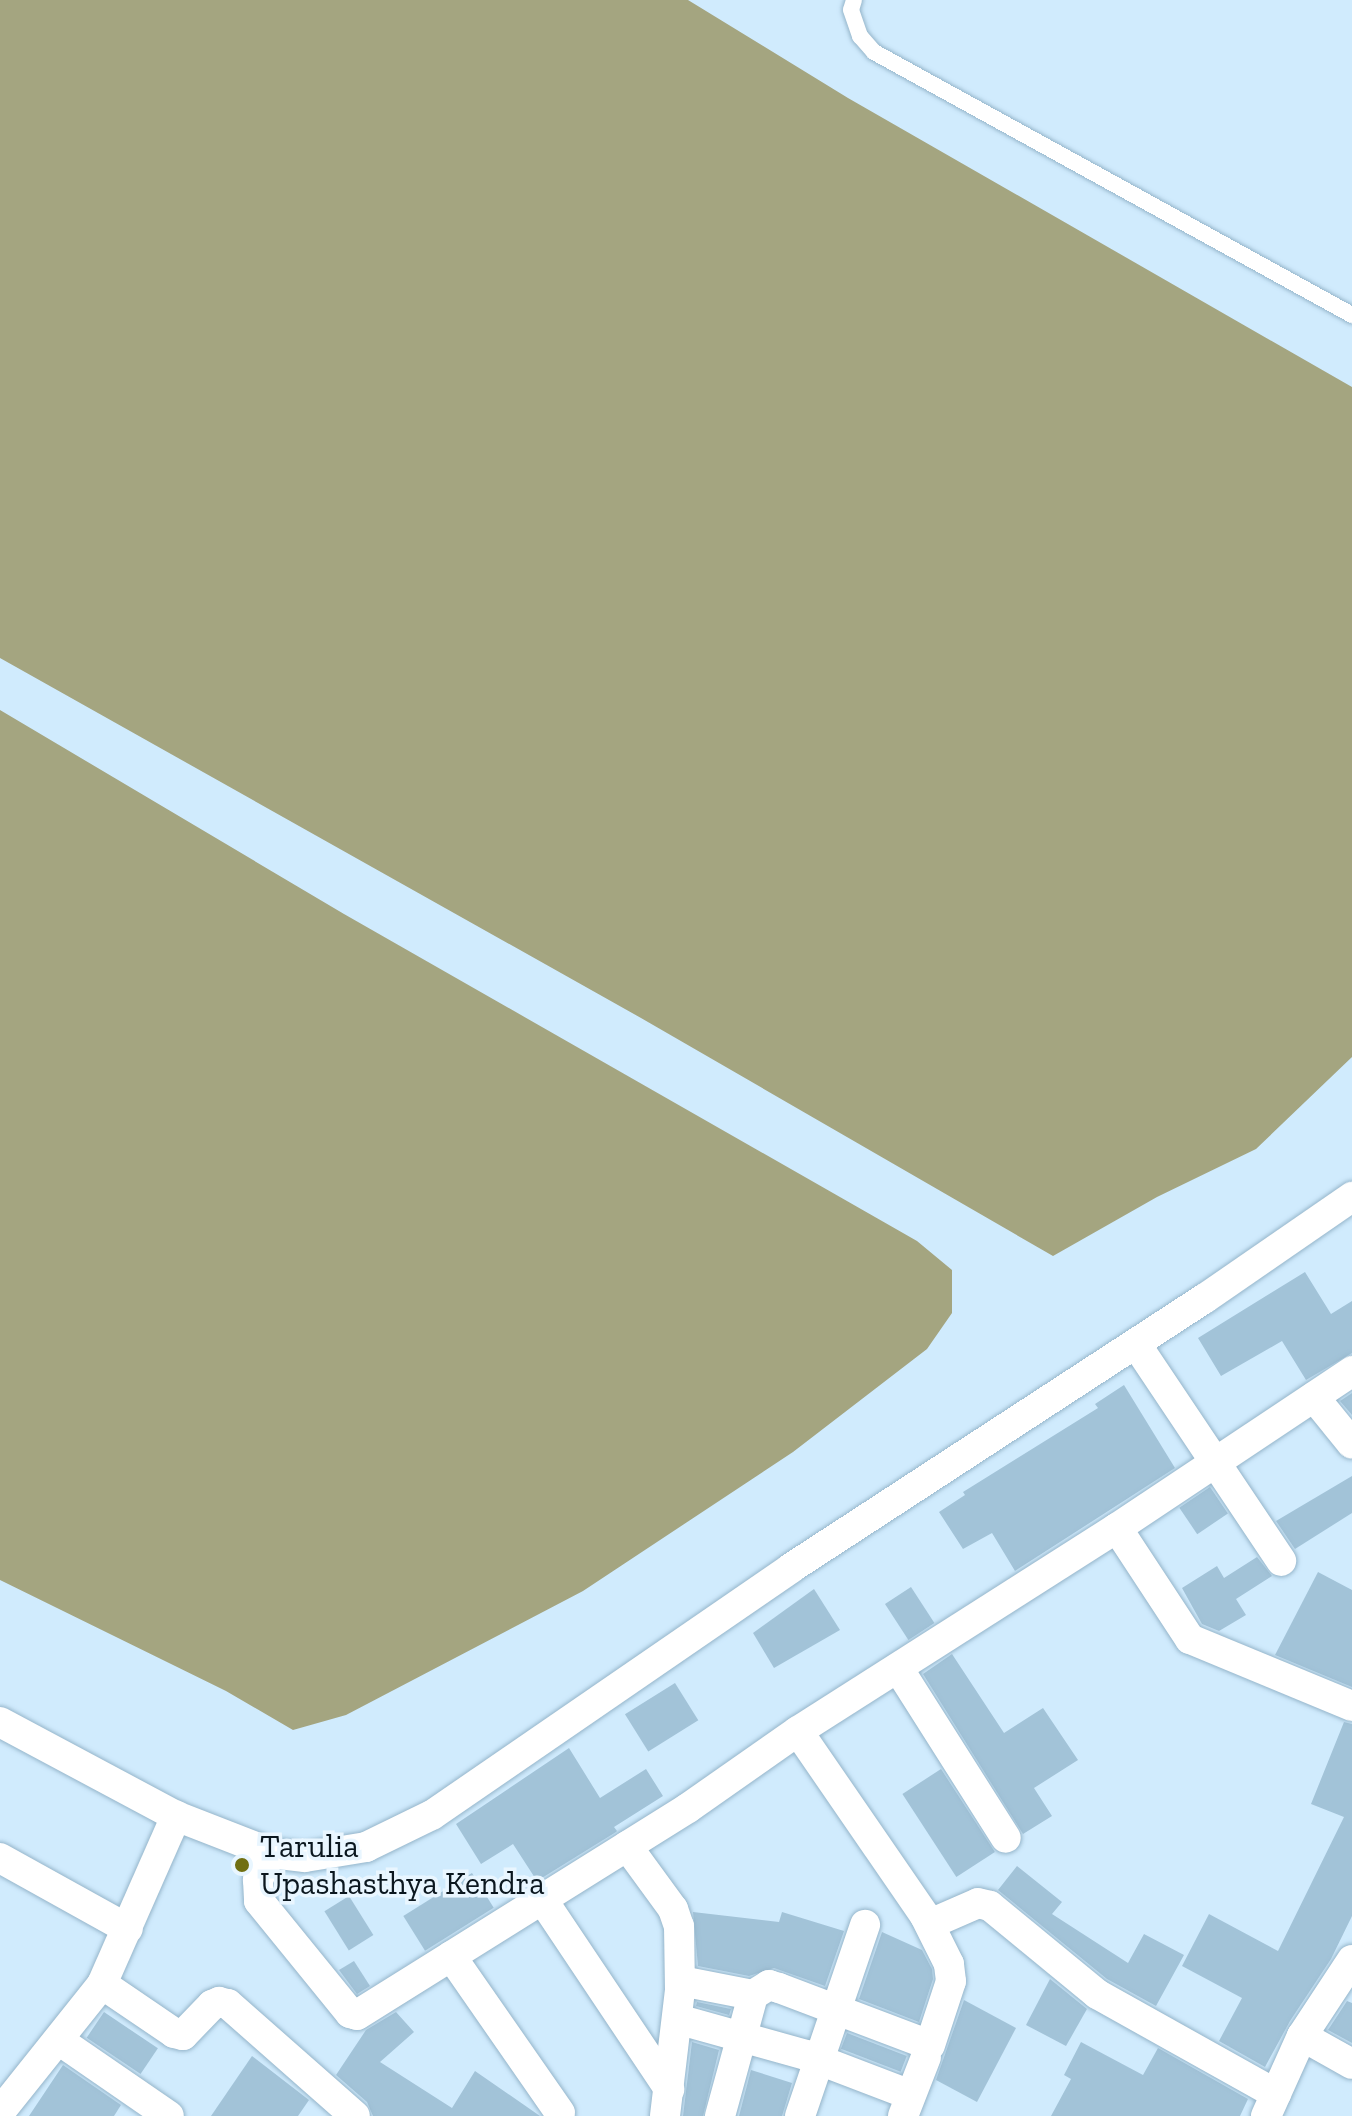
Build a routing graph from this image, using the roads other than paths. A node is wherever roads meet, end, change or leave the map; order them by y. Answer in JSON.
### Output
{"nodes":[{"id":1,"x":854,"y":0,"type":"edge"},
{"id":2,"x":1352,"y":315,"type":"edge"},
{"id":3,"x":1352,"y":1197,"type":"edge"},
{"id":4,"x":1136,"y":1344,"type":"junction"},
{"id":5,"x":1352,"y":1371,"type":"edge"},
{"id":6,"x":1314,"y":1397,"type":"junction"},
{"id":7,"x":1352,"y":1444,"type":"edge"},
{"id":8,"x":1214,"y":1462,"type":"junction"},
{"id":9,"x":1117,"y":1528,"type":"junction"},
{"id":10,"x":1281,"y":1561,"type":"dead end"},
{"id":11,"x":898,"y":1668,"type":"junction"},
{"id":12,"x":1352,"y":1706,"type":"edge"},
{"id":13,"x":0,"y":1722,"type":"edge"},
{"id":14,"x":798,"y":1731,"type":"junction"},
{"id":15,"x":176,"y":1816,"type":"junction"},
{"id":16,"x":1006,"y":1838,"type":"dead end"},
{"id":17,"x":627,"y":1846,"type":"junction"},
{"id":18,"x":271,"y":1853,"type":"junction"},
{"id":19,"x":0,"y":1858,"type":"edge"},
{"id":20,"x":542,"y":1899,"type":"junction"},
{"id":21,"x":930,"y":1924,"type":"junction"},
{"id":22,"x":865,"y":1925,"type":"dead end"},
{"id":23,"x":128,"y":1929,"type":"junction"},
{"id":24,"x":451,"y":1956,"type":"junction"},
{"id":25,"x":1352,"y":1960,"type":"edge"},
{"id":26,"x":681,"y":1981,"type":"junction"},
{"id":27,"x":102,"y":1984,"type":"junction"},
{"id":28,"x":753,"y":1995,"type":"junction"},
{"id":29,"x":837,"y":2009,"type":"junction"},
{"id":30,"x":677,"y":2019,"type":"junction"},
{"id":31,"x":1302,"y":2036,"type":"junction"},
{"id":32,"x":745,"y":2037,"type":"junction"},
{"id":33,"x":60,"y":2041,"type":"junction"},
{"id":34,"x":926,"y":2057,"type":"dead end"},
{"id":35,"x":822,"y":2061,"type":"junction"},
{"id":36,"x":1352,"y":2064,"type":"edge"},
{"id":37,"x":667,"y":2103,"type":"edge"},
{"id":38,"x":907,"y":2105,"type":"edge"},
{"id":39,"x":1271,"y":2105,"type":"edge"},
{"id":40,"x":0,"y":2112,"type":"edge"},
{"id":41,"x":560,"y":2113,"type":"dead end"},
{"id":42,"x":169,"y":2116,"type":"edge"},
{"id":43,"x":355,"y":2116,"type":"edge"},
{"id":44,"x":720,"y":2116,"type":"edge"},
{"id":45,"x":800,"y":2116,"type":"edge"}],
"edges":[{"from":1,"to":2,"type":"lane"},
{"from":3,"to":4,"type":"street"},
{"from":4,"to":8,"type":"street"},
{"from":4,"to":18,"type":"street"},
{"from":5,"to":6,"type":"street"},
{"from":6,"to":7,"type":"street"},
{"from":6,"to":8,"type":"street"},
{"from":8,"to":9,"type":"street"},
{"from":8,"to":10,"type":"street"},
{"from":9,"to":11,"type":"street"},
{"from":9,"to":12,"type":"street"},
{"from":11,"to":14,"type":"street"},
{"from":11,"to":16,"type":"street"},
{"from":13,"to":15,"type":"street"},
{"from":14,"to":17,"type":"street"},
{"from":14,"to":21,"type":"street"},
{"from":15,"to":18,"type":"street"},
{"from":15,"to":23,"type":"street"},
{"from":17,"to":20,"type":"street"},
{"from":17,"to":26,"type":"street"},
{"from":18,"to":24,"type":"street"},
{"from":19,"to":23,"type":"street"},
{"from":20,"to":24,"type":"street"},
{"from":20,"to":37,"type":"street"},
{"from":21,"to":29,"type":"street"},
{"from":21,"to":39,"type":"street"},
{"from":22,"to":29,"type":"street"},
{"from":23,"to":27,"type":"street"},
{"from":24,"to":41,"type":"street"},
{"from":25,"to":31,"type":"street"},
{"from":26,"to":28,"type":"street"},
{"from":26,"to":30,"type":"street"},
{"from":27,"to":33,"type":"street"},
{"from":27,"to":43,"type":"street"},
{"from":28,"to":29,"type":"street"},
{"from":28,"to":32,"type":"street"},
{"from":29,"to":35,"type":"street"},
{"from":30,"to":32,"type":"street"},
{"from":30,"to":37,"type":"street"},
{"from":31,"to":36,"type":"street"},
{"from":31,"to":39,"type":"street"},
{"from":32,"to":35,"type":"street"},
{"from":32,"to":44,"type":"street"},
{"from":33,"to":40,"type":"street"},
{"from":33,"to":42,"type":"street"},
{"from":34,"to":38,"type":"street"},
{"from":35,"to":38,"type":"street"},
{"from":35,"to":45,"type":"street"}]}
